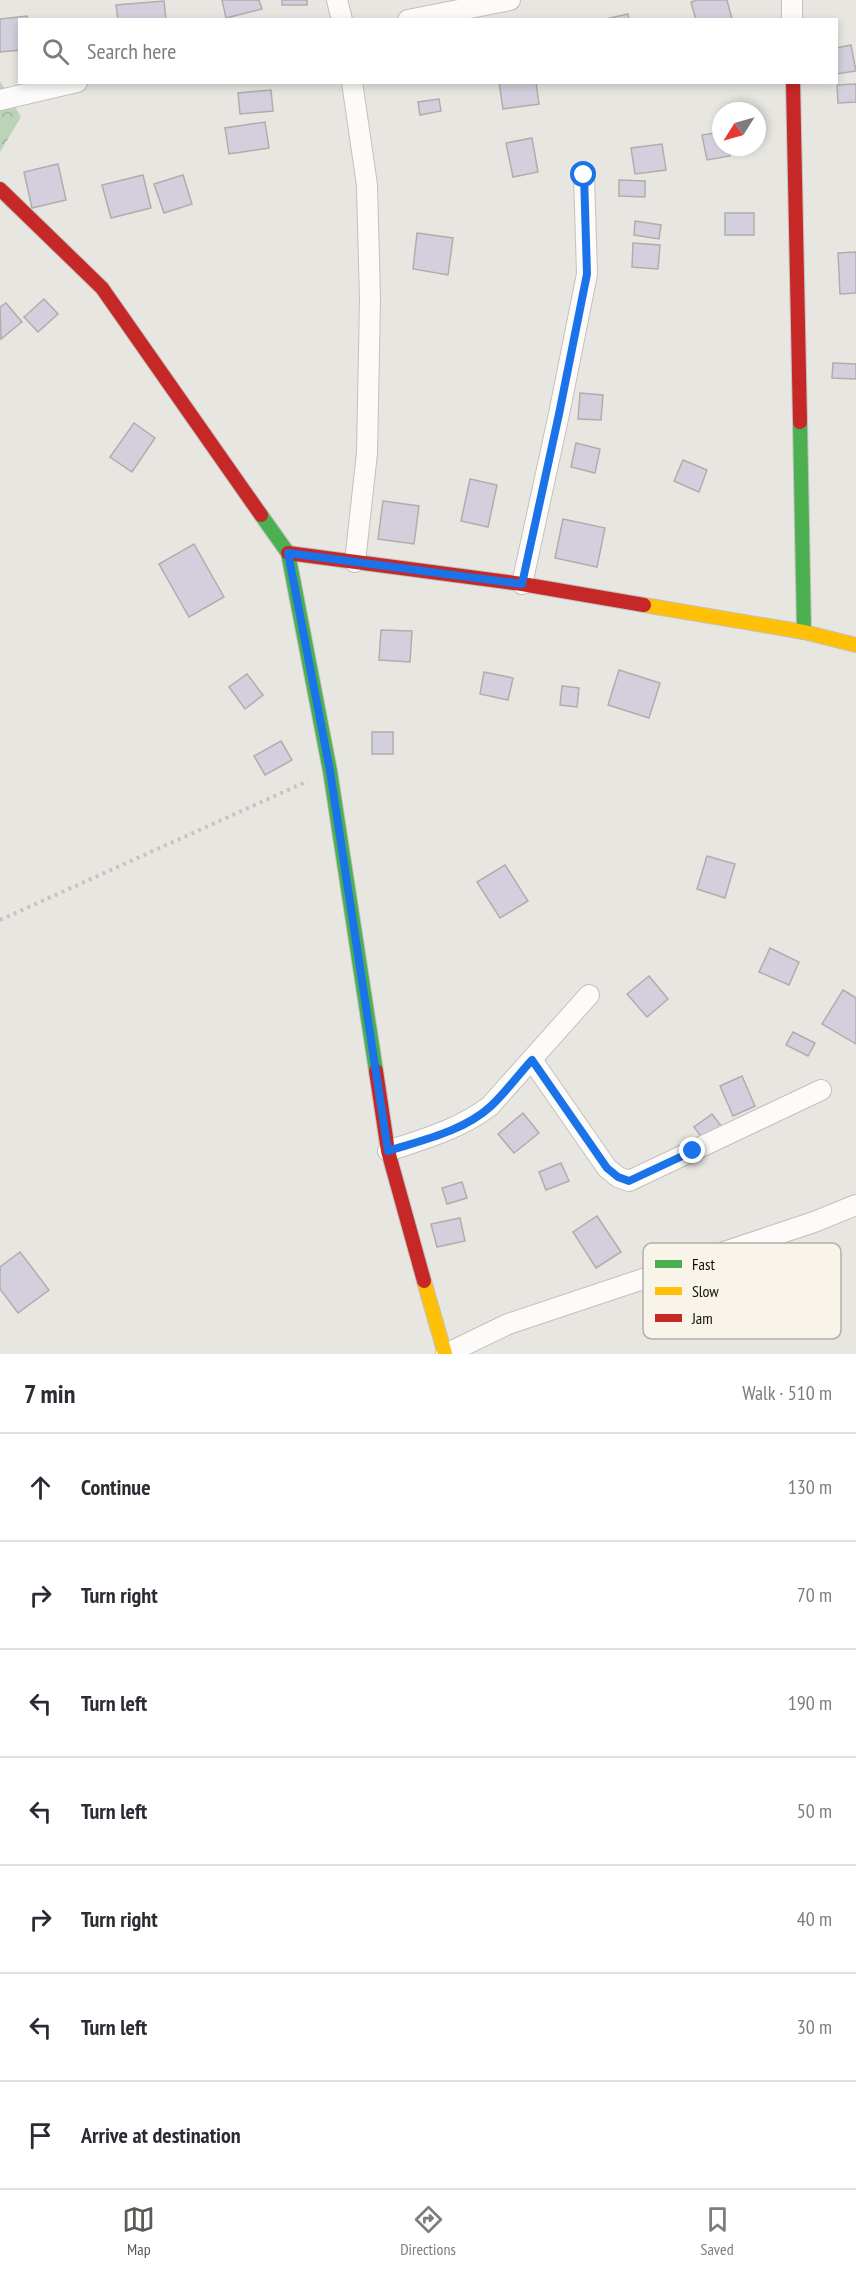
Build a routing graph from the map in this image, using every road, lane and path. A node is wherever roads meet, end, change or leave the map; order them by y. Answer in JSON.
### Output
{"nodes":[{"id":1,"x":337,"y":0,"type":"edge"},
{"id":2,"x":510,"y":0,"type":"edge"},
{"id":3,"x":792,"y":0,"type":"edge"},
{"id":4,"x":342,"y":18,"type":"edge"},
{"id":5,"x":418,"y":18,"type":"edge"},
{"id":6,"x":792,"y":18,"type":"edge"},
{"id":7,"x":68,"y":84,"type":"edge"},
{"id":8,"x":352,"y":84,"type":"edge"},
{"id":9,"x":794,"y":84,"type":"edge"},
{"id":10,"x":0,"y":100,"type":"edge"},
{"id":11,"x":584,"y":175,"type":"dead end"},
{"id":12,"x":0,"y":189,"type":"edge"},
{"id":13,"x":288,"y":553,"type":"junction"},
{"id":14,"x":355,"y":562,"type":"junction"},
{"id":15,"x":522,"y":584,"type":"junction"},
{"id":16,"x":804,"y":632,"type":"junction"},
{"id":17,"x":856,"y":645,"type":"edge"},
{"id":18,"x":330,"y":771,"type":"junction"},
{"id":19,"x":0,"y":920,"type":"edge"},
{"id":20,"x":589,"y":995,"type":"dead end"},
{"id":21,"x":532,"y":1060,"type":"junction"},
{"id":22,"x":821,"y":1090,"type":"dead end"},
{"id":23,"x":388,"y":1151,"type":"junction"},
{"id":24,"x":856,"y":1205,"type":"edge"},
{"id":25,"x":751,"y":1243,"type":"edge"},
{"id":26,"x":643,"y":1279,"type":"edge"},
{"id":27,"x":445,"y":1354,"type":"edge"}],
"edges":[{"from":1,"to":4,"type":"street"},
{"from":2,"to":5,"type":"street"},
{"from":3,"to":6,"type":"street"},
{"from":7,"to":10,"type":"street"},
{"from":8,"to":14,"type":"street"},
{"from":9,"to":16,"type":"street"},
{"from":11,"to":15,"type":"street"},
{"from":12,"to":13,"type":"street"},
{"from":13,"to":14,"type":"street"},
{"from":13,"to":18,"type":"street"},
{"from":14,"to":15,"type":"street"},
{"from":15,"to":16,"type":"street"},
{"from":16,"to":17,"type":"street"},
{"from":18,"to":19,"type":"path"},
{"from":18,"to":23,"type":"street"},
{"from":20,"to":21,"type":"street"},
{"from":21,"to":22,"type":"street"},
{"from":21,"to":23,"type":"street"},
{"from":23,"to":27,"type":"street"},
{"from":24,"to":25,"type":"street"},
{"from":26,"to":27,"type":"street"}]}
